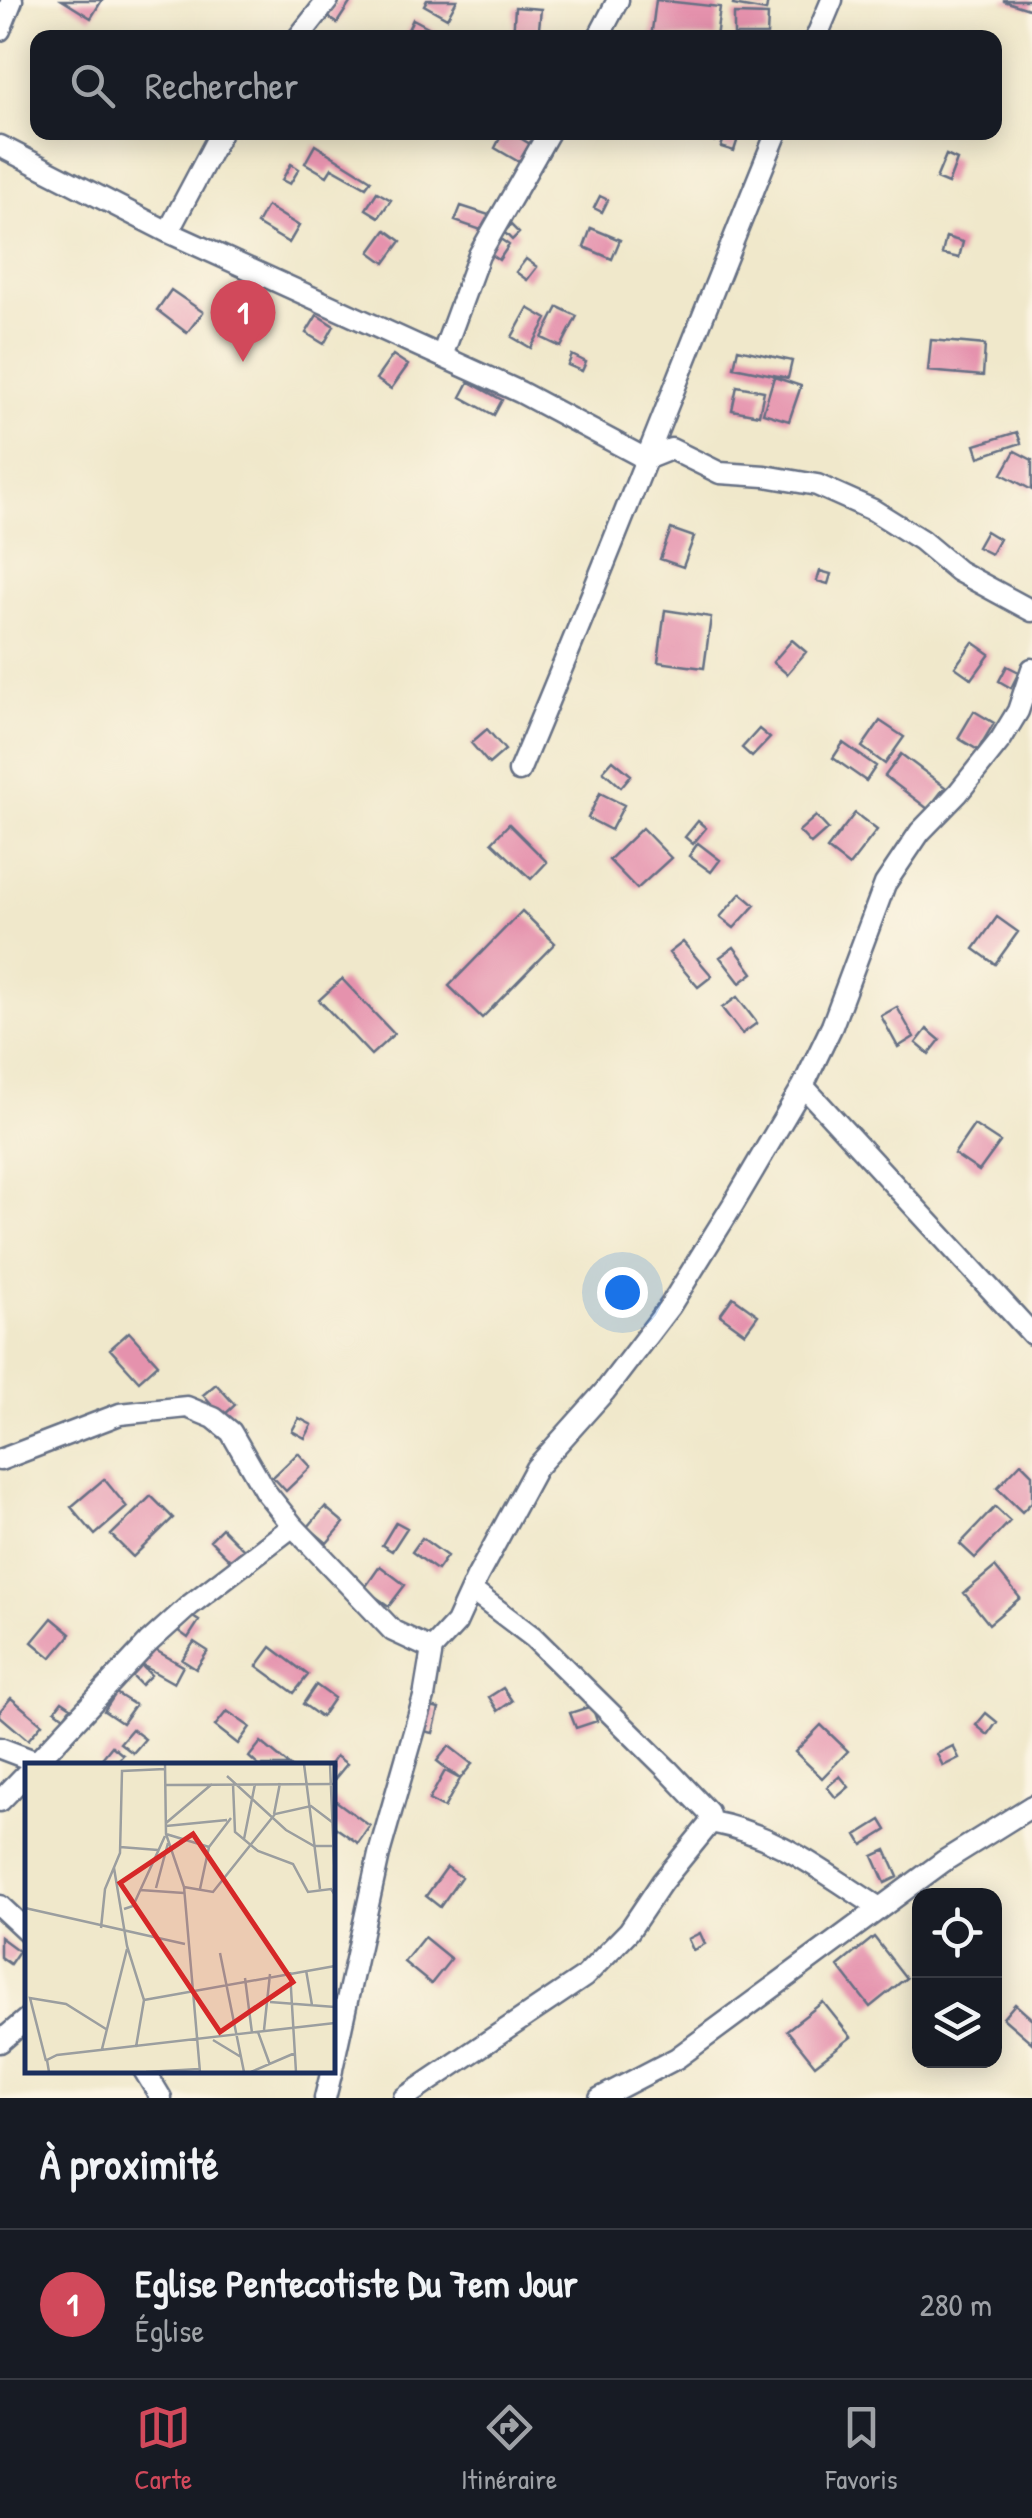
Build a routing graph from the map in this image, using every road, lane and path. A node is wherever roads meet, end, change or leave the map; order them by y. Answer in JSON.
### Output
{"nodes":[{"id":1,"x":12,"y":0,"type":"edge"},
{"id":2,"x":328,"y":0,"type":"edge"},
{"id":3,"x":618,"y":0,"type":"edge"},
{"id":4,"x":832,"y":0,"type":"edge"},
{"id":5,"x":0,"y":30,"type":"edge"},
{"id":6,"x":304,"y":30,"type":"edge"},
{"id":7,"x":602,"y":30,"type":"edge"},
{"id":8,"x":819,"y":30,"type":"edge"},
{"id":9,"x":217,"y":140,"type":"edge"},
{"id":10,"x":544,"y":140,"type":"edge"},
{"id":11,"x":774,"y":140,"type":"edge"},
{"id":12,"x":0,"y":146,"type":"edge"},
{"id":13,"x":168,"y":232,"type":"junction"},
{"id":14,"x":442,"y":356,"type":"junction"},
{"id":15,"x":646,"y":459,"type":"junction"},
{"id":16,"x":1032,"y":611,"type":"edge"},
{"id":17,"x":1032,"y":669,"type":"edge"},
{"id":18,"x":519,"y":771,"type":"dead end"},
{"id":19,"x":803,"y":1086,"type":"junction"},
{"id":20,"x":1032,"y":1334,"type":"edge"},
{"id":21,"x":0,"y":1460,"type":"edge"},
{"id":22,"x":293,"y":1526,"type":"junction"},
{"id":23,"x":471,"y":1590,"type":"junction"},
{"id":24,"x":432,"y":1648,"type":"junction"},
{"id":25,"x":0,"y":1748,"type":"edge"},
{"id":26,"x":28,"y":1763,"type":"edge"},
{"id":27,"x":36,"y":1763,"type":"edge"},
{"id":28,"x":25,"y":1774,"type":"edge"},
{"id":29,"x":0,"y":1801,"type":"edge"},
{"id":30,"x":1032,"y":1806,"type":"edge"},
{"id":31,"x":711,"y":1822,"type":"junction"},
{"id":32,"x":0,"y":1906,"type":"edge"},
{"id":33,"x":878,"y":1908,"type":"junction"},
{"id":34,"x":25,"y":1929,"type":"edge"},
{"id":35,"x":25,"y":2021,"type":"edge"},
{"id":36,"x":0,"y":2042,"type":"edge"},
{"id":37,"x":335,"y":2056,"type":"edge"},
{"id":38,"x":146,"y":2073,"type":"edge"},
{"id":39,"x":331,"y":2073,"type":"edge"},
{"id":40,"x":161,"y":2098,"type":"edge"},
{"id":41,"x":325,"y":2098,"type":"edge"},
{"id":42,"x":404,"y":2098,"type":"edge"},
{"id":43,"x":600,"y":2098,"type":"edge"}],
"edges":[{"from":1,"to":5,"type":"street"},
{"from":2,"to":6,"type":"street"},
{"from":3,"to":7,"type":"street"},
{"from":4,"to":8,"type":"street"},
{"from":9,"to":13,"type":"street"},
{"from":10,"to":14,"type":"street"},
{"from":11,"to":15,"type":"street"},
{"from":12,"to":13,"type":"street"},
{"from":13,"to":14,"type":"street"},
{"from":14,"to":15,"type":"street"},
{"from":15,"to":16,"type":"street"},
{"from":15,"to":18,"type":"street"},
{"from":17,"to":19,"type":"street"},
{"from":19,"to":20,"type":"street"},
{"from":19,"to":23,"type":"street"},
{"from":21,"to":22,"type":"street"},
{"from":22,"to":24,"type":"street"},
{"from":22,"to":27,"type":"street"},
{"from":23,"to":24,"type":"street"},
{"from":23,"to":31,"type":"street"},
{"from":24,"to":37,"type":"street"},
{"from":25,"to":26,"type":"street"},
{"from":28,"to":29,"type":"street"},
{"from":30,"to":33,"type":"street"},
{"from":31,"to":33,"type":"street"},
{"from":31,"to":42,"type":"street"},
{"from":32,"to":34,"type":"street"},
{"from":33,"to":43,"type":"street"},
{"from":35,"to":36,"type":"street"},
{"from":38,"to":40,"type":"street"},
{"from":39,"to":41,"type":"street"}]}
